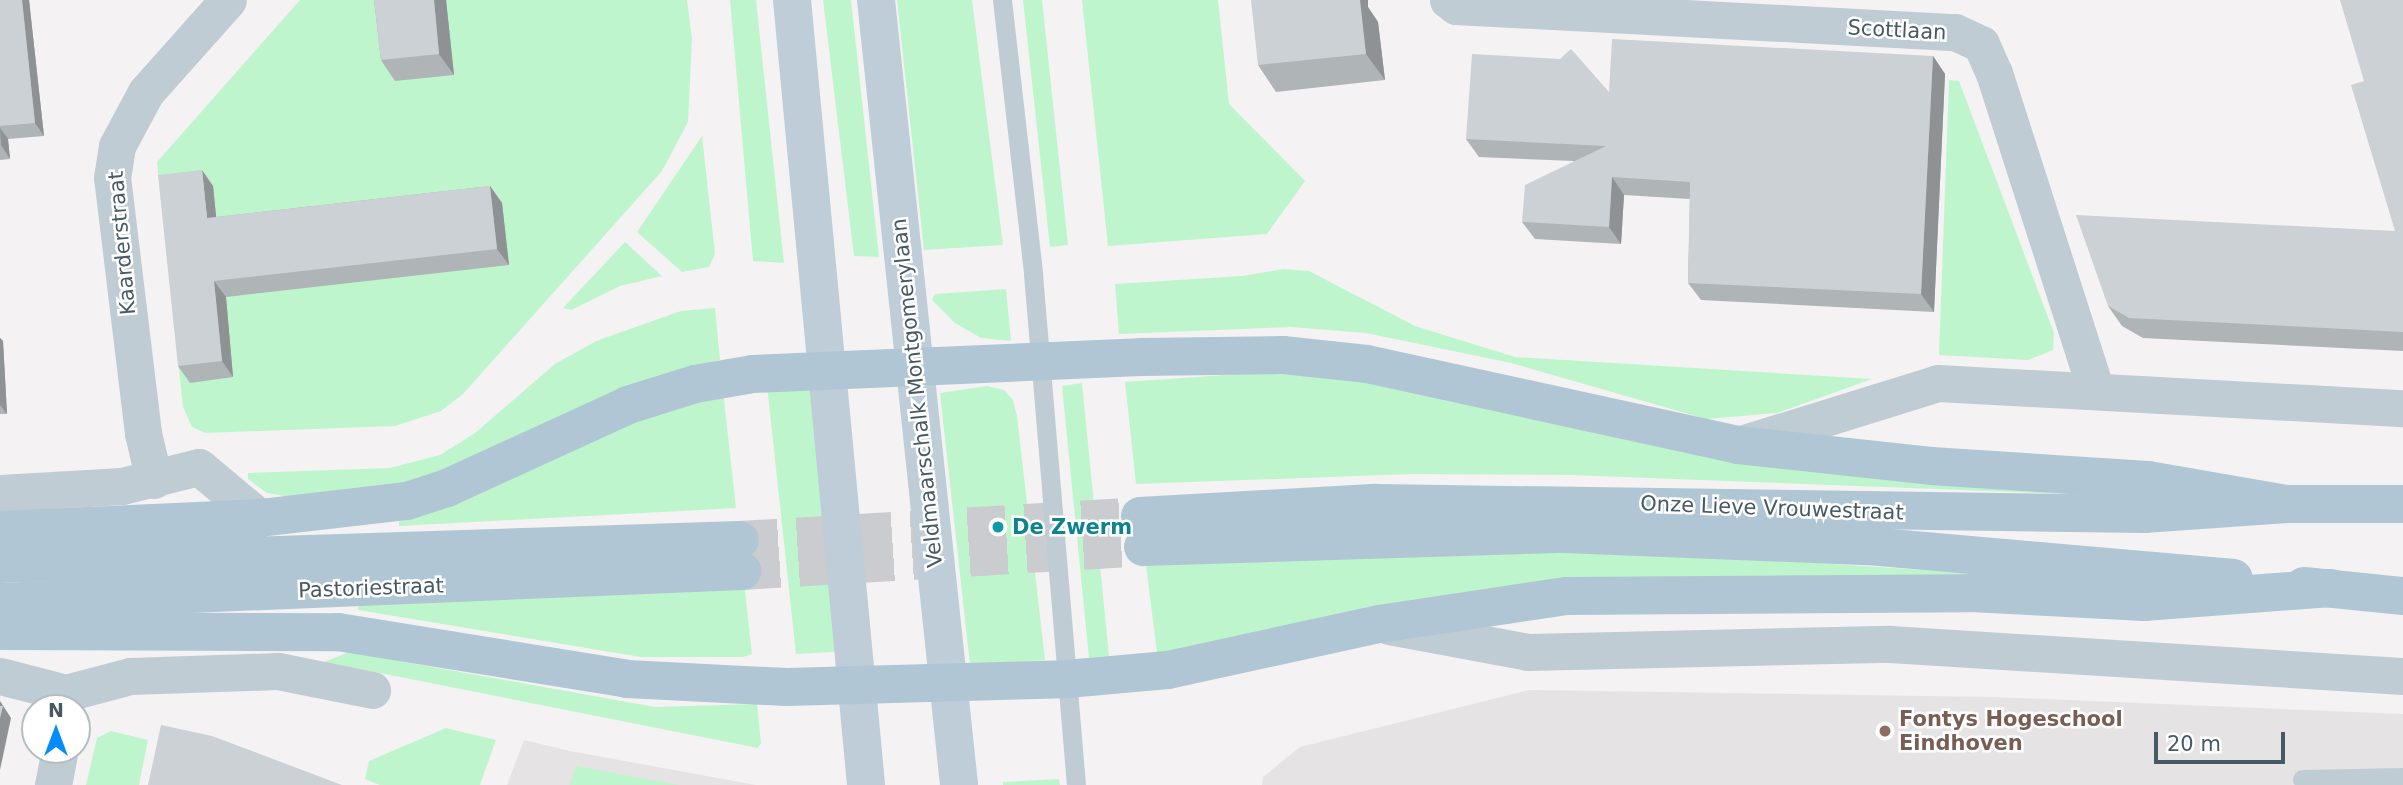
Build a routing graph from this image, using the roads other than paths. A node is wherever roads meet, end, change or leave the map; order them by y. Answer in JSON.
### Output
{"nodes":[{"id":1,"x":228,"y":0,"type":"edge"},
{"id":2,"x":792,"y":0,"type":"edge"},
{"id":3,"x":876,"y":0,"type":"edge"},
{"id":4,"x":1002,"y":0,"type":"edge"},
{"id":5,"x":1448,"y":0,"type":"edge"},
{"id":6,"x":1040,"y":361,"type":"junction"},
{"id":7,"x":915,"y":367,"type":"junction"},
{"id":8,"x":829,"y":369,"type":"junction"},
{"id":9,"x":2096,"y":391,"type":"junction"},
{"id":10,"x":2403,"y":408,"type":"edge"},
{"id":11,"x":1738,"y":445,"type":"junction"},
{"id":12,"x":153,"y":480,"type":"junction"},
{"id":13,"x":0,"y":493,"type":"edge"},
{"id":14,"x":2287,"y":504,"type":"junction"},
{"id":15,"x":2403,"y":504,"type":"edge"},
{"id":16,"x":260,"y":518,"type":"junction"},
{"id":17,"x":0,"y":530,"type":"edge"},
{"id":18,"x":0,"y":564,"type":"edge"},
{"id":19,"x":2330,"y":588,"type":"junction"},
{"id":20,"x":2403,"y":596,"type":"edge"},
{"id":21,"x":0,"y":602,"type":"edge"},
{"id":22,"x":1379,"y":624,"type":"junction"},
{"id":23,"x":0,"y":631,"type":"edge"},
{"id":24,"x":338,"y":632,"type":"junction"},
{"id":25,"x":278,"y":671,"type":"junction"},
{"id":26,"x":0,"y":676,"type":"edge"},
{"id":27,"x":2403,"y":676,"type":"edge"},
{"id":28,"x":1067,"y":679,"type":"junction"},
{"id":29,"x":947,"y":683,"type":"junction"},
{"id":30,"x":858,"y":685,"type":"junction"},
{"id":31,"x":372,"y":690,"type":"dead end"},
{"id":32,"x":47,"y":694,"type":"edge"},
{"id":33,"x":84,"y":694,"type":"edge"},
{"id":34,"x":57,"y":764,"type":"edge"},
{"id":35,"x":2403,"y":777,"type":"edge"},
{"id":36,"x":2302,"y":779,"type":"dead end"},
{"id":37,"x":53,"y":785,"type":"edge"},
{"id":38,"x":866,"y":785,"type":"edge"},
{"id":39,"x":959,"y":785,"type":"edge"},
{"id":40,"x":1076,"y":785,"type":"edge"}],
"edges":[{"from":1,"to":12,"type":"street","name":"Kaarderstraat"},
{"from":2,"to":8,"type":"main road"},
{"from":3,"to":7,"type":"main road","name":"Veldmaarschalk Montgomerylaan"},
{"from":4,"to":6,"type":"lane"},
{"from":5,"to":9,"type":"street","name":"Scottlaan"},
{"from":6,"to":7,"type":"main road"},
{"from":6,"to":11,"type":"main road"},
{"from":6,"to":28,"type":"lane"},
{"from":7,"to":8,"type":"main road"},
{"from":7,"to":29,"type":"main road","name":"Veldmaarschalk Montgomerylaan"},
{"from":8,"to":16,"type":"main road"},
{"from":8,"to":30,"type":"main road"},
{"from":9,"to":10,"type":"street"},
{"from":9,"to":11,"type":"street"},
{"from":11,"to":14,"type":"main road"},
{"from":12,"to":13,"type":"street"},
{"from":12,"to":16,"type":"street"},
{"from":14,"to":15,"type":"main road","name":"Onze Lieve Vrouwestraat"},
{"from":14,"to":19,"type":"main road","name":"Onze Lieve Vrouwestraat"},
{"from":16,"to":17,"type":"main road"},
{"from":18,"to":21,"type":"main road","name":"Pastoriestraat"},
{"from":19,"to":20,"type":"main road","name":"Onze Lieve Vrouwestraat"},
{"from":19,"to":22,"type":"main road"},
{"from":22,"to":27,"type":"street"},
{"from":22,"to":28,"type":"main road"},
{"from":23,"to":24,"type":"main road"},
{"from":24,"to":25,"type":"street","name":"Pastoriestraat"},
{"from":24,"to":30,"type":"main road"},
{"from":25,"to":31,"type":"street"},
{"from":25,"to":33,"type":"street"},
{"from":26,"to":32,"type":"street"},
{"from":28,"to":29,"type":"main road"},
{"from":28,"to":40,"type":"lane"},
{"from":29,"to":30,"type":"main road"},
{"from":29,"to":39,"type":"main road","name":"Veldmaarschalk Montgomerylaan"},
{"from":30,"to":38,"type":"main road"},
{"from":34,"to":37,"type":"street"},
{"from":35,"to":36,"type":"lane"}]}
